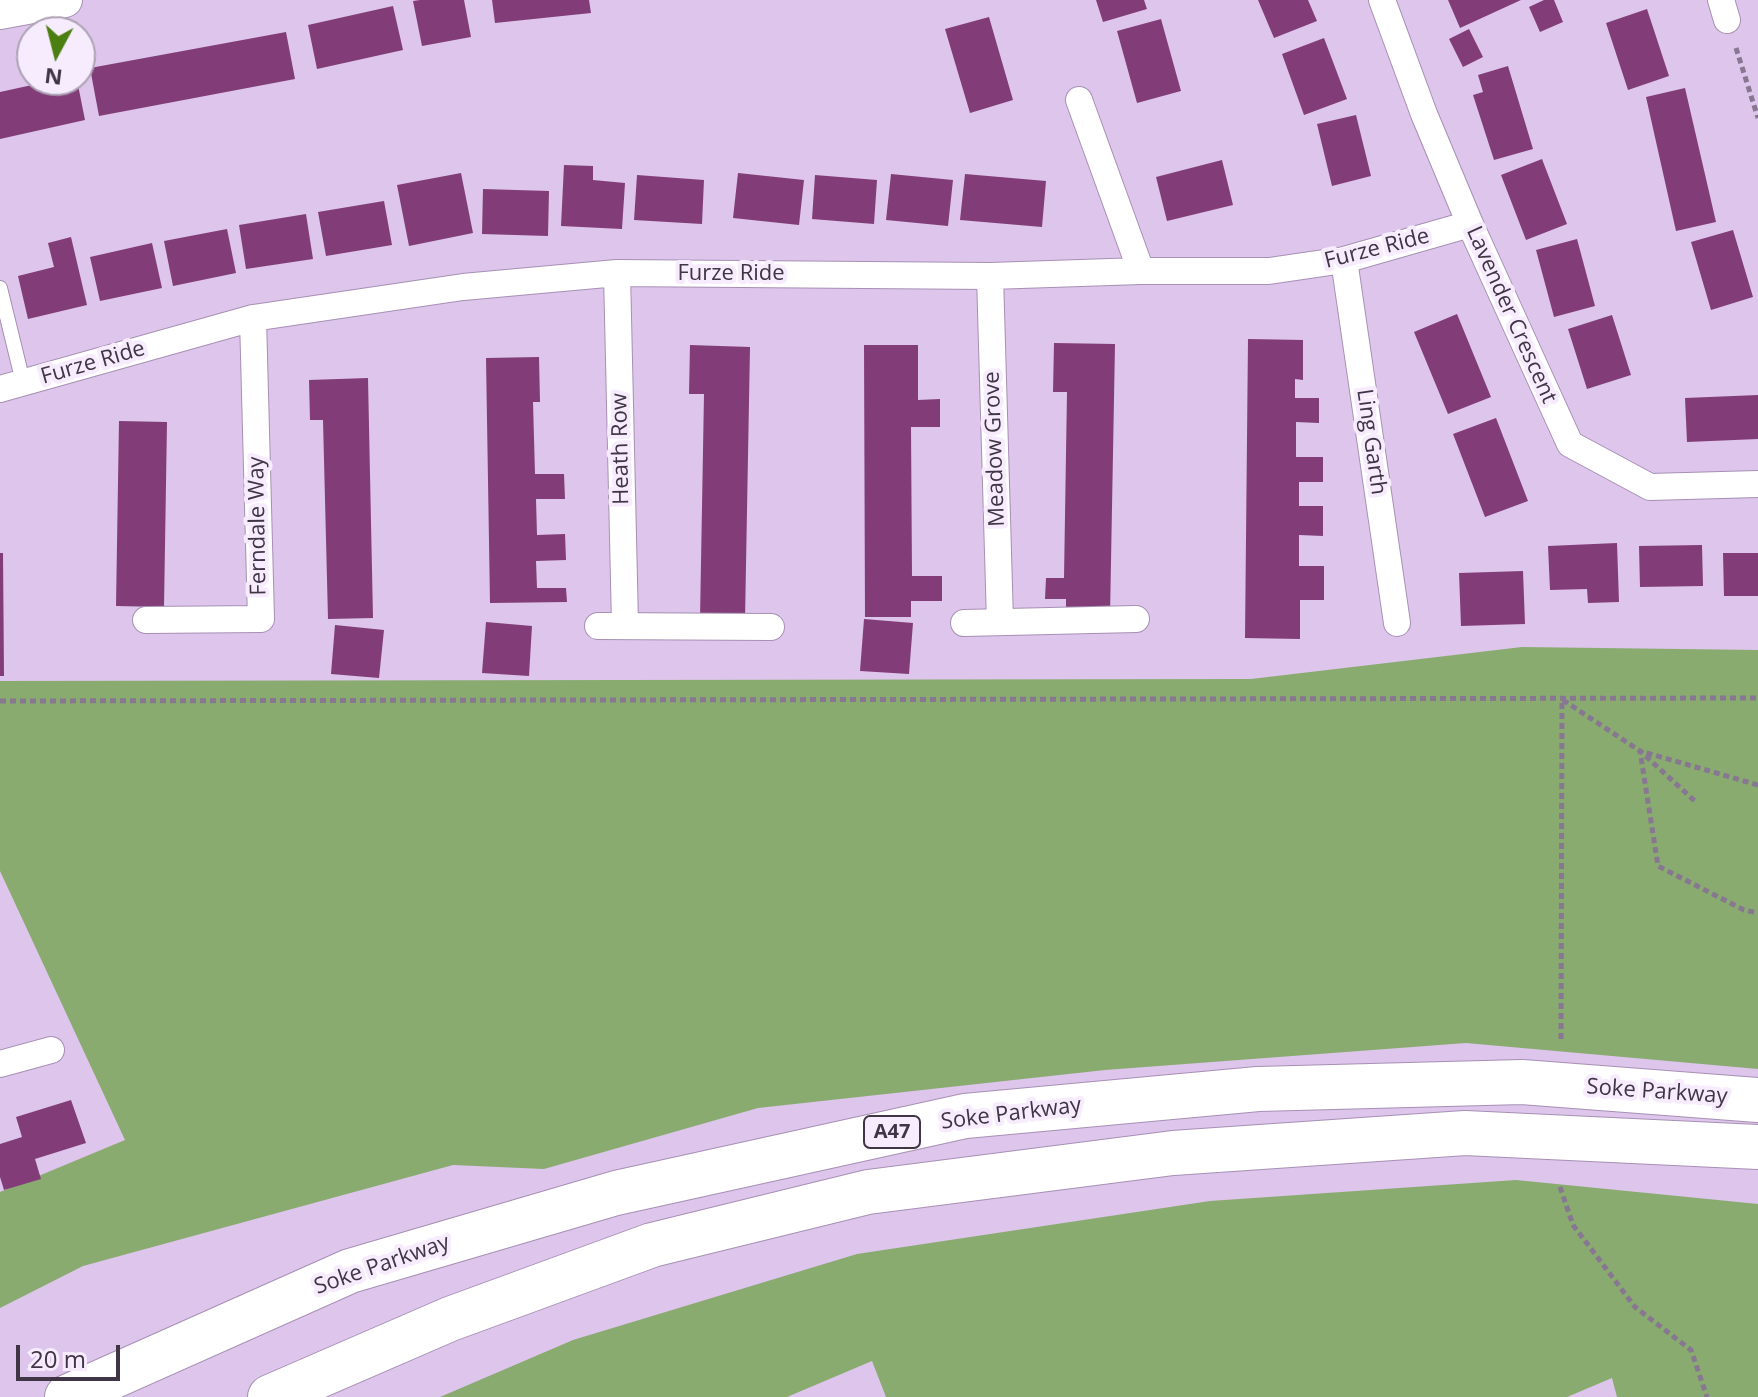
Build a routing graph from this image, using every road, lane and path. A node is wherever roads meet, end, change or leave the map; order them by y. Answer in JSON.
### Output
{"nodes":[{"id":1,"x":65,"y":0,"type":"edge"},
{"id":2,"x":1382,"y":0,"type":"edge"},
{"id":3,"x":1724,"y":10,"type":"edge"},
{"id":4,"x":0,"y":12,"type":"edge"},
{"id":5,"x":1079,"y":100,"type":"dead end"},
{"id":6,"x":1758,"y":118,"type":"edge"},
{"id":7,"x":1470,"y":224,"type":"junction"},
{"id":8,"x":1344,"y":260,"type":"junction"},
{"id":9,"x":1141,"y":271,"type":"junction"},
{"id":10,"x":617,"y":273,"type":"junction"},
{"id":11,"x":990,"y":276,"type":"junction"},
{"id":12,"x":0,"y":288,"type":"edge"},
{"id":13,"x":253,"y":318,"type":"junction"},
{"id":14,"x":12,"y":386,"type":"edge"},
{"id":15,"x":1758,"y":484,"type":"edge"},
{"id":16,"x":1136,"y":619,"type":"dead end"},
{"id":17,"x":146,"y":620,"type":"dead end"},
{"id":18,"x":1000,"y":622,"type":"junction"},
{"id":19,"x":964,"y":623,"type":"dead end"},
{"id":20,"x":1397,"y":623,"type":"dead end"},
{"id":21,"x":625,"y":625,"type":"junction"},
{"id":22,"x":598,"y":626,"type":"dead end"},
{"id":23,"x":771,"y":627,"type":"dead end"},
{"id":24,"x":1758,"y":698,"type":"edge"},
{"id":25,"x":1562,"y":699,"type":"junction"},
{"id":26,"x":0,"y":701,"type":"edge"},
{"id":27,"x":1640,"y":751,"type":"junction"},
{"id":28,"x":1758,"y":785,"type":"edge"},
{"id":29,"x":1697,"y":803,"type":"dead end"},
{"id":30,"x":1758,"y":913,"type":"edge"},
{"id":31,"x":1561,"y":1039,"type":"dead end"},
{"id":32,"x":51,"y":1050,"type":"dead end"},
{"id":33,"x":0,"y":1064,"type":"edge"},
{"id":34,"x":1758,"y":1100,"type":"edge"},
{"id":35,"x":1758,"y":1147,"type":"edge"},
{"id":36,"x":1560,"y":1187,"type":"dead end"},
{"id":37,"x":67,"y":1397,"type":"edge"},
{"id":38,"x":270,"y":1397,"type":"edge"},
{"id":39,"x":1707,"y":1397,"type":"edge"}],
"edges":[{"from":1,"to":4,"type":"street"},
{"from":2,"to":7,"type":"street","name":"Lavender Crescent"},
{"from":3,"to":6,"type":"path"},
{"from":5,"to":9,"type":"street"},
{"from":7,"to":8,"type":"street","name":"Furze Ride"},
{"from":7,"to":15,"type":"street","name":"Lavender Crescent"},
{"from":8,"to":9,"type":"street","name":"Furze Ride"},
{"from":8,"to":20,"type":"street","name":"Ling Garth"},
{"from":9,"to":11,"type":"street","name":"Furze Ride"},
{"from":10,"to":11,"type":"street","name":"Furze Ride"},
{"from":10,"to":13,"type":"street","name":"Furze Ride"},
{"from":10,"to":21,"type":"street","name":"Heath Row"},
{"from":11,"to":18,"type":"street","name":"Meadow Grove"},
{"from":12,"to":14,"type":"lane"},
{"from":13,"to":14,"type":"street","name":"Furze Ride"},
{"from":13,"to":17,"type":"street","name":"Ferndale Way"},
{"from":16,"to":18,"type":"street"},
{"from":18,"to":19,"type":"street"},
{"from":21,"to":22,"type":"street"},
{"from":21,"to":23,"type":"street"},
{"from":24,"to":25,"type":"path"},
{"from":25,"to":26,"type":"path"},
{"from":25,"to":27,"type":"path"},
{"from":25,"to":31,"type":"path"},
{"from":27,"to":28,"type":"path"},
{"from":27,"to":29,"type":"path"},
{"from":27,"to":30,"type":"path"},
{"from":32,"to":33,"type":"street"},
{"from":34,"to":37,"type":"highway","name":"Soke Parkway","number":"A47"},
{"from":35,"to":38,"type":"highway"},
{"from":36,"to":39,"type":"path"}]}
